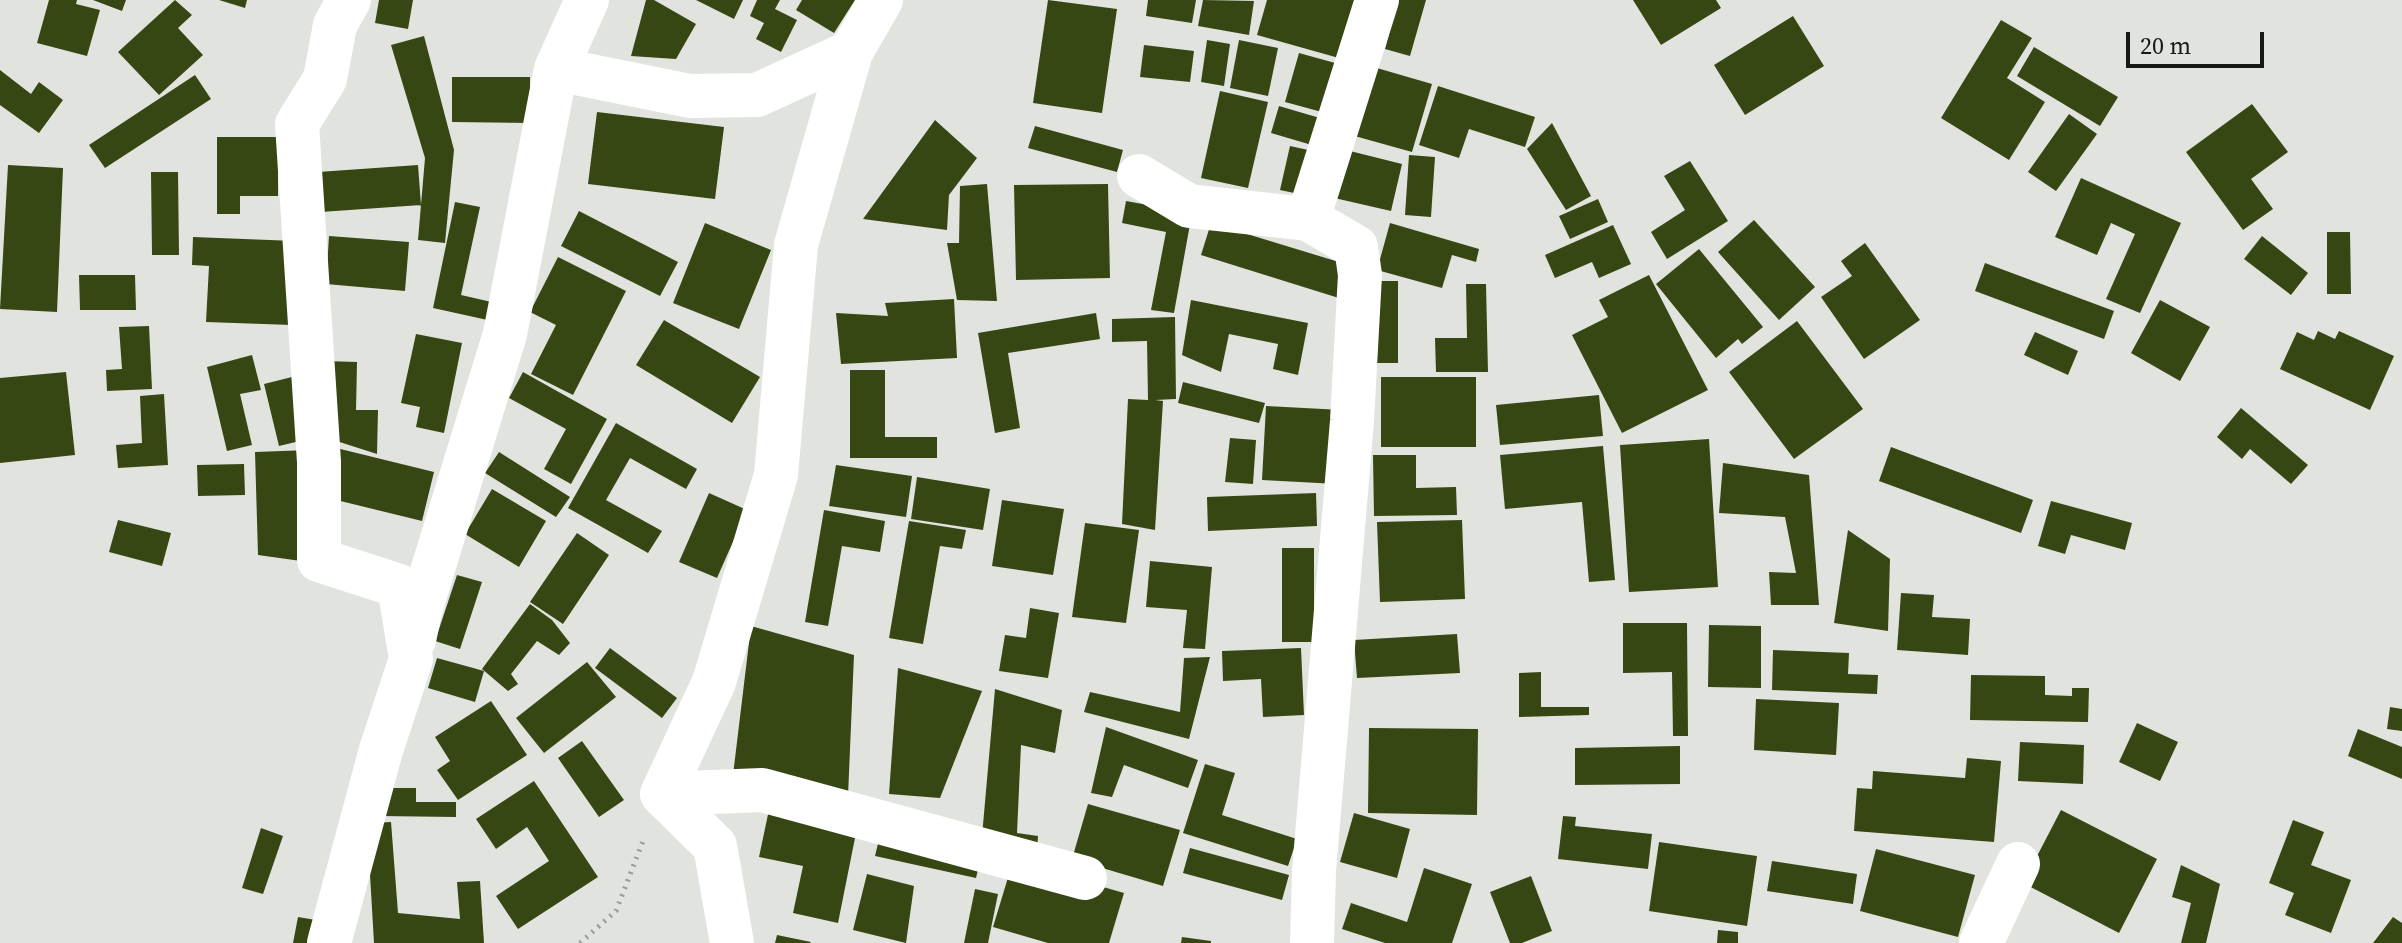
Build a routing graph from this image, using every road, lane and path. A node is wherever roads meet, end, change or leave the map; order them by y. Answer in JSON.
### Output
{"nodes":[{"id":1,"x":349,"y":0,"type":"edge"},
{"id":2,"x":587,"y":0,"type":"edge"},
{"id":3,"x":881,"y":0,"type":"edge"},
{"id":4,"x":1377,"y":0,"type":"edge"},
{"id":5,"x":851,"y":52,"type":"junction"},
{"id":6,"x":556,"y":69,"type":"junction"},
{"id":7,"x":1139,"y":176,"type":"dead end"},
{"id":8,"x":1308,"y":219,"type":"junction"},
{"id":9,"x":411,"y":659,"type":"junction"},
{"id":10,"x":662,"y":794,"type":"junction"},
{"id":11,"x":2018,"y":864,"type":"dead end"},
{"id":12,"x":1085,"y":878,"type":"dead end"},
{"id":13,"x":329,"y":943,"type":"edge"},
{"id":14,"x":580,"y":943,"type":"edge"},
{"id":15,"x":732,"y":943,"type":"edge"},
{"id":16,"x":1312,"y":943,"type":"edge"},
{"id":17,"x":1981,"y":943,"type":"edge"}],
"edges":[{"from":1,"to":9,"type":"street"},
{"from":2,"to":6,"type":"street"},
{"from":3,"to":5,"type":"street"},
{"from":4,"to":8,"type":"street"},
{"from":5,"to":6,"type":"street"},
{"from":5,"to":10,"type":"street"},
{"from":6,"to":9,"type":"street"},
{"from":7,"to":8,"type":"street"},
{"from":8,"to":16,"type":"street"},
{"from":9,"to":13,"type":"street"},
{"from":10,"to":12,"type":"street"},
{"from":10,"to":14,"type":"path"},
{"from":10,"to":15,"type":"street"},
{"from":11,"to":17,"type":"street"}]}
